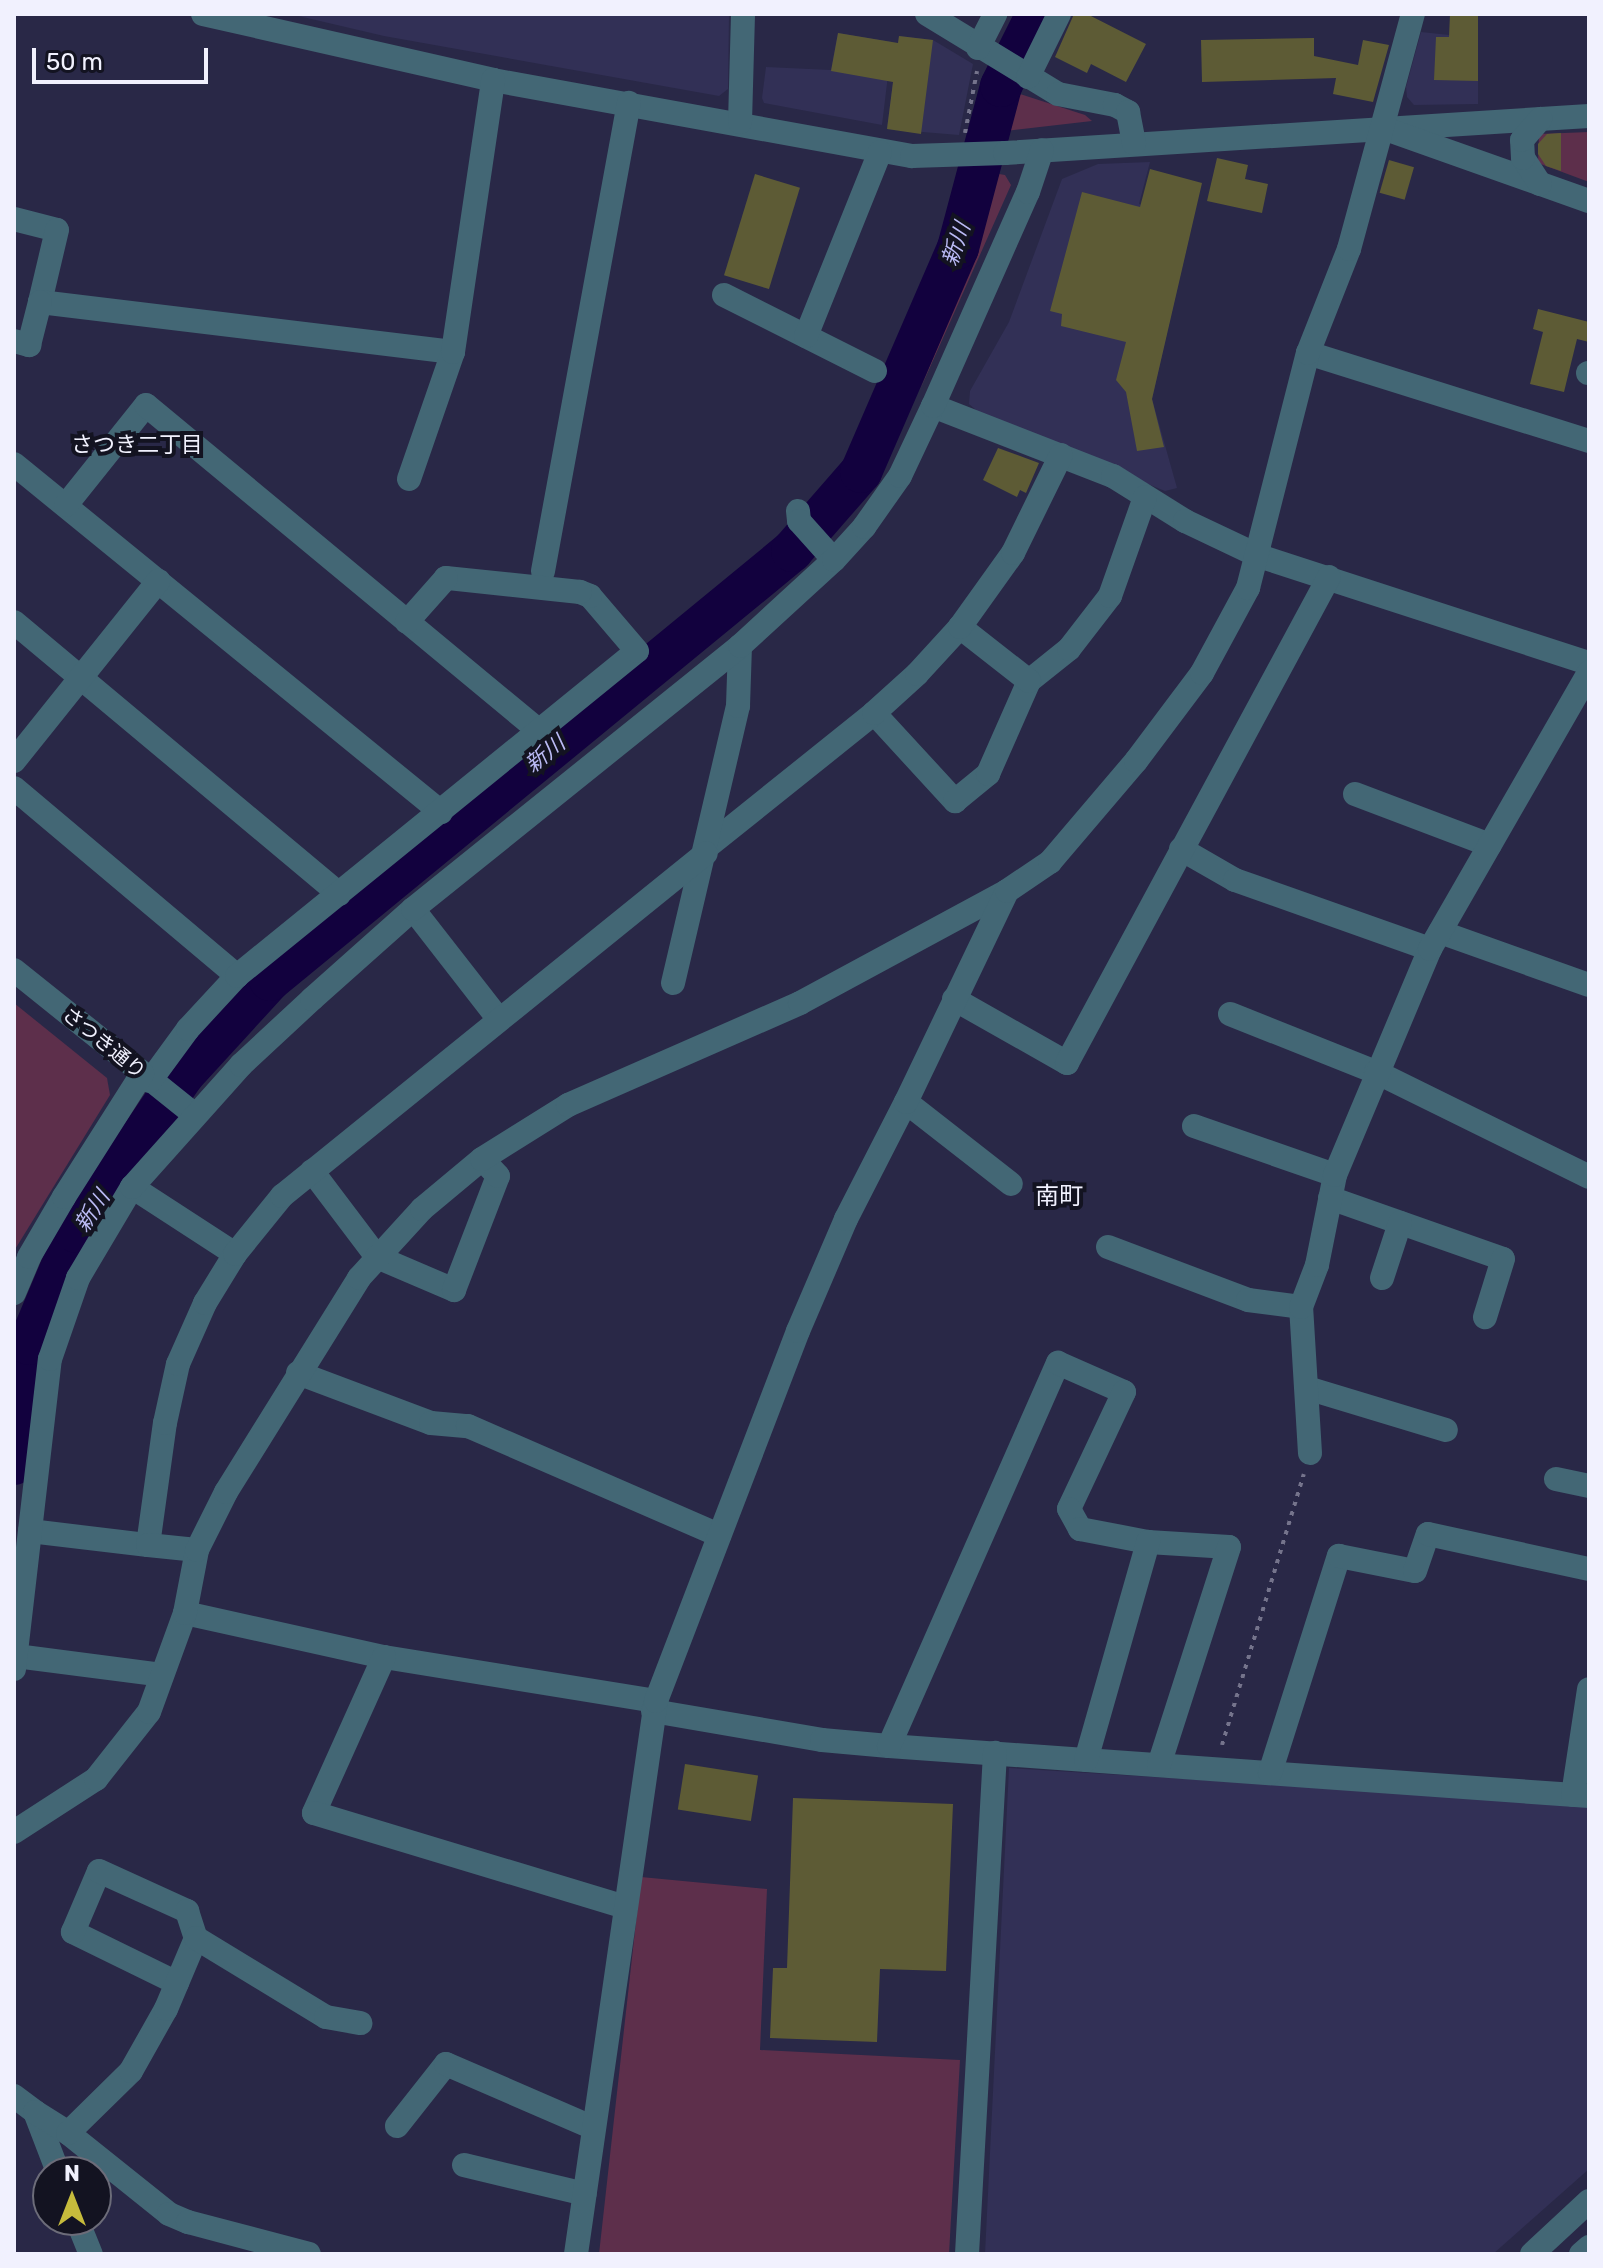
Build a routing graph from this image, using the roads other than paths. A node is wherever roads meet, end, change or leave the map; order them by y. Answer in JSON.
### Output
{"nodes":[{"id":1,"x":203,"y":14,"type":"edge"},
{"id":2,"x":743,"y":14,"type":"edge"},
{"id":3,"x":927,"y":14,"type":"edge"},
{"id":4,"x":995,"y":14,"type":"edge"},
{"id":5,"x":1059,"y":14,"type":"edge"},
{"id":6,"x":1413,"y":14,"type":"edge"},
{"id":7,"x":980,"y":49,"type":"junction"},
{"id":8,"x":1024,"y":74,"type":"junction"},
{"id":9,"x":493,"y":80,"type":"junction"},
{"id":10,"x":629,"y":103,"type":"junction"},
{"id":11,"x":1589,"y":116,"type":"edge"},
{"id":12,"x":1540,"y":119,"type":"junction"},
{"id":13,"x":740,"y":122,"type":"junction"},
{"id":14,"x":1384,"y":129,"type":"junction"},
{"id":15,"x":1134,"y":143,"type":"junction"},
{"id":16,"x":1042,"y":150,"type":"junction"},
{"id":17,"x":880,"y":152,"type":"junction"},
{"id":18,"x":1540,"y":184,"type":"junction"},
{"id":19,"x":1589,"y":201,"type":"edge"},
{"id":20,"x":14,"y":219,"type":"edge"},
{"id":21,"x":724,"y":295,"type":"dead end"},
{"id":22,"x":40,"y":302,"type":"junction"},
{"id":23,"x":806,"y":336,"type":"junction"},
{"id":24,"x":14,"y":341,"type":"edge"},
{"id":25,"x":453,"y":352,"type":"junction"},
{"id":26,"x":1308,"y":353,"type":"junction"},
{"id":27,"x":875,"y":371,"type":"dead end"},
{"id":28,"x":933,"y":406,"type":"junction"},
{"id":29,"x":1589,"y":441,"type":"edge"},
{"id":30,"x":1061,"y":455,"type":"junction"},
{"id":31,"x":14,"y":464,"type":"edge"},
{"id":32,"x":409,"y":479,"type":"dead end"},
{"id":33,"x":1145,"y":497,"type":"junction"},
{"id":34,"x":66,"y":505,"type":"junction"},
{"id":35,"x":798,"y":516,"type":"dead end"},
{"id":36,"x":826,"y":551,"type":"junction"},
{"id":37,"x":1259,"y":556,"type":"junction"},
{"id":38,"x":543,"y":571,"type":"dead end"},
{"id":39,"x":1329,"y":577,"type":"junction"},
{"id":40,"x":158,"y":581,"type":"junction"},
{"id":41,"x":14,"y":622,"type":"edge"},
{"id":42,"x":407,"y":622,"type":"junction"},
{"id":43,"x":960,"y":627,"type":"junction"},
{"id":44,"x":740,"y":646,"type":"junction"},
{"id":45,"x":1589,"y":663,"type":"edge"},
{"id":46,"x":1589,"y":672,"type":"edge"},
{"id":47,"x":82,"y":676,"type":"junction"},
{"id":48,"x":1029,"y":681,"type":"junction"},
{"id":49,"x":874,"y":713,"type":"junction"},
{"id":50,"x":538,"y":730,"type":"junction"},
{"id":51,"x":14,"y":761,"type":"edge"},
{"id":52,"x":14,"y":788,"type":"edge"},
{"id":53,"x":1355,"y":794,"type":"dead end"},
{"id":54,"x":441,"y":812,"type":"junction"},
{"id":55,"x":1490,"y":845,"type":"junction"},
{"id":56,"x":1181,"y":849,"type":"junction"},
{"id":57,"x":706,"y":850,"type":"junction"},
{"id":58,"x":1007,"y":891,"type":"junction"},
{"id":59,"x":339,"y":894,"type":"junction"},
{"id":60,"x":413,"y":909,"type":"junction"},
{"id":61,"x":1435,"y":941,"type":"junction"},
{"id":62,"x":14,"y":970,"type":"edge"},
{"id":63,"x":237,"y":976,"type":"junction"},
{"id":64,"x":673,"y":983,"type":"dead end"},
{"id":65,"x":1589,"y":985,"type":"edge"},
{"id":66,"x":954,"y":999,"type":"junction"},
{"id":67,"x":1230,"y":1014,"type":"dead end"},
{"id":68,"x":498,"y":1018,"type":"junction"},
{"id":69,"x":1376,"y":1072,"type":"junction"},
{"id":70,"x":165,"y":1092,"type":"junction"},
{"id":71,"x":906,"y":1102,"type":"junction"},
{"id":72,"x":1194,"y":1126,"type":"dead end"},
{"id":73,"x":482,"y":1159,"type":"junction"},
{"id":74,"x":312,"y":1171,"type":"junction"},
{"id":75,"x":1589,"y":1177,"type":"edge"},
{"id":76,"x":1011,"y":1184,"type":"dead end"},
{"id":77,"x":1333,"y":1186,"type":"junction"},
{"id":78,"x":132,"y":1187,"type":"junction"},
{"id":79,"x":1400,"y":1223,"type":"junction"},
{"id":80,"x":1108,"y":1247,"type":"dead end"},
{"id":81,"x":235,"y":1254,"type":"junction"},
{"id":82,"x":377,"y":1257,"type":"junction"},
{"id":83,"x":1382,"y":1278,"type":"dead end"},
{"id":84,"x":14,"y":1293,"type":"edge"},
{"id":85,"x":1301,"y":1307,"type":"junction"},
{"id":86,"x":1485,"y":1317,"type":"dead end"},
{"id":87,"x":298,"y":1373,"type":"junction"},
{"id":88,"x":1307,"y":1388,"type":"junction"},
{"id":89,"x":1446,"y":1430,"type":"dead end"},
{"id":90,"x":1310,"y":1453,"type":"road end"},
{"id":91,"x":1556,"y":1479,"type":"dead end"},
{"id":92,"x":1589,"y":1486,"type":"edge"},
{"id":93,"x":30,"y":1531,"type":"junction"},
{"id":94,"x":719,"y":1535,"type":"junction"},
{"id":95,"x":1148,"y":1542,"type":"junction"},
{"id":96,"x":148,"y":1545,"type":"junction"},
{"id":97,"x":197,"y":1550,"type":"junction"},
{"id":98,"x":1589,"y":1569,"type":"edge"},
{"id":99,"x":185,"y":1613,"type":"junction"},
{"id":100,"x":384,"y":1657,"type":"junction"},
{"id":101,"x":15,"y":1662,"type":"edge"},
{"id":102,"x":162,"y":1675,"type":"junction"},
{"id":103,"x":1589,"y":1689,"type":"edge"},
{"id":104,"x":654,"y":1706,"type":"junction"},
{"id":105,"x":889,"y":1746,"type":"junction"},
{"id":106,"x":995,"y":1753,"type":"junction"},
{"id":107,"x":1086,"y":1760,"type":"junction"},
{"id":108,"x":1159,"y":1765,"type":"junction"},
{"id":109,"x":1270,"y":1773,"type":"junction"},
{"id":110,"x":1581,"y":1796,"type":"edge"},
{"id":111,"x":14,"y":1832,"type":"edge"},
{"id":112,"x":625,"y":1907,"type":"junction"},
{"id":113,"x":196,"y":1938,"type":"junction"},
{"id":114,"x":177,"y":1983,"type":"junction"},
{"id":115,"x":360,"y":2023,"type":"dead end"},
{"id":116,"x":14,"y":2096,"type":"edge"},
{"id":117,"x":35,"y":2112,"type":"junction"},
{"id":118,"x":397,"y":2126,"type":"dead end"},
{"id":119,"x":594,"y":2128,"type":"junction"},
{"id":120,"x":68,"y":2133,"type":"junction"},
{"id":121,"x":52,"y":2156,"type":"edge"},
{"id":122,"x":464,"y":2165,"type":"dead end"},
{"id":123,"x":585,"y":2194,"type":"junction"},
{"id":124,"x":1589,"y":2201,"type":"edge"},
{"id":125,"x":1589,"y":2247,"type":"edge"},
{"id":126,"x":309,"y":2254,"type":"edge"},
{"id":127,"x":576,"y":2254,"type":"edge"},
{"id":128,"x":967,"y":2254,"type":"edge"},
{"id":129,"x":1532,"y":2254,"type":"edge"},
{"id":130,"x":1581,"y":2254,"type":"edge"}],
"edges":[{"from":1,"to":9,"type":"street"},
{"from":2,"to":13,"type":"street"},
{"from":3,"to":7,"type":"street"},
{"from":4,"to":7,"type":"street"},
{"from":5,"to":8,"type":"street"},
{"from":6,"to":14,"type":"street"},
{"from":7,"to":8,"type":"street"},
{"from":8,"to":15,"type":"street"},
{"from":9,"to":10,"type":"street"},
{"from":9,"to":25,"type":"street"},
{"from":10,"to":13,"type":"street"},
{"from":10,"to":38,"type":"street"},
{"from":11,"to":12,"type":"street"},
{"from":12,"to":14,"type":"street"},
{"from":12,"to":18,"type":"street"},
{"from":13,"to":17,"type":"street"},
{"from":14,"to":15,"type":"street"},
{"from":14,"to":18,"type":"street"},
{"from":14,"to":26,"type":"street"},
{"from":15,"to":16,"type":"street"},
{"from":16,"to":17,"type":"street"},
{"from":16,"to":28,"type":"street"},
{"from":17,"to":23,"type":"street"},
{"from":18,"to":19,"type":"street"},
{"from":20,"to":22,"type":"street"},
{"from":21,"to":23,"type":"street"},
{"from":22,"to":24,"type":"street"},
{"from":22,"to":25,"type":"street"},
{"from":23,"to":27,"type":"street"},
{"from":25,"to":32,"type":"street"},
{"from":26,"to":29,"type":"street"},
{"from":26,"to":37,"type":"street"},
{"from":28,"to":30,"type":"street"},
{"from":28,"to":36,"type":"street"},
{"from":30,"to":33,"type":"street"},
{"from":30,"to":43,"type":"street"},
{"from":31,"to":34,"type":"street"},
{"from":33,"to":37,"type":"street"},
{"from":33,"to":48,"type":"street"},
{"from":34,"to":40,"type":"street"},
{"from":34,"to":42,"type":"street"},
{"from":35,"to":36,"type":"street"},
{"from":36,"to":44,"type":"street"},
{"from":37,"to":39,"type":"street"},
{"from":37,"to":58,"type":"street"},
{"from":39,"to":45,"type":"street"},
{"from":39,"to":56,"type":"street"},
{"from":40,"to":47,"type":"street"},
{"from":40,"to":54,"type":"street"},
{"from":41,"to":47,"type":"street"},
{"from":42,"to":50,"type":"street"},
{"from":42,"to":50,"type":"street"},
{"from":43,"to":48,"type":"street"},
{"from":43,"to":49,"type":"street"},
{"from":44,"to":57,"type":"street"},
{"from":44,"to":60,"type":"street"},
{"from":46,"to":55,"type":"street"},
{"from":47,"to":51,"type":"street"},
{"from":47,"to":59,"type":"street"},
{"from":48,"to":49,"type":"street"},
{"from":49,"to":57,"type":"street"},
{"from":50,"to":54,"type":"street"},
{"from":52,"to":63,"type":"street"},
{"from":53,"to":55,"type":"street"},
{"from":54,"to":59,"type":"street"},
{"from":55,"to":61,"type":"street"},
{"from":56,"to":61,"type":"street"},
{"from":56,"to":66,"type":"street"},
{"from":57,"to":64,"type":"street"},
{"from":57,"to":68,"type":"street"},
{"from":58,"to":66,"type":"street"},
{"from":58,"to":73,"type":"street"},
{"from":59,"to":63,"type":"street"},
{"from":60,"to":68,"type":"street"},
{"from":60,"to":70,"type":"street"},
{"from":61,"to":65,"type":"street"},
{"from":61,"to":69,"type":"street"},
{"from":62,"to":70,"type":"street","name":"さつき通り"},
{"from":63,"to":70,"type":"street"},
{"from":66,"to":71,"type":"street"},
{"from":67,"to":69,"type":"street"},
{"from":68,"to":74,"type":"street"},
{"from":69,"to":75,"type":"street"},
{"from":69,"to":77,"type":"street"},
{"from":70,"to":78,"type":"street"},
{"from":70,"to":84,"type":"street"},
{"from":71,"to":76,"type":"street"},
{"from":71,"to":94,"type":"street"},
{"from":72,"to":77,"type":"street"},
{"from":73,"to":82,"type":"street"},
{"from":73,"to":82,"type":"street"},
{"from":74,"to":81,"type":"street"},
{"from":74,"to":82,"type":"street"},
{"from":77,"to":79,"type":"street"},
{"from":77,"to":85,"type":"street"},
{"from":78,"to":81,"type":"street"},
{"from":78,"to":93,"type":"street"},
{"from":79,"to":83,"type":"street"},
{"from":79,"to":86,"type":"street"},
{"from":80,"to":85,"type":"street"},
{"from":81,"to":96,"type":"street"},
{"from":82,"to":87,"type":"street"},
{"from":85,"to":88,"type":"street"},
{"from":87,"to":94,"type":"street"},
{"from":87,"to":97,"type":"street"},
{"from":88,"to":89,"type":"street"},
{"from":88,"to":90,"type":"street"},
{"from":91,"to":92,"type":"street"},
{"from":93,"to":96,"type":"street"},
{"from":93,"to":101,"type":"street"},
{"from":94,"to":104,"type":"street"},
{"from":95,"to":105,"type":"street"},
{"from":95,"to":107,"type":"street"},
{"from":95,"to":108,"type":"street"},
{"from":96,"to":97,"type":"street"},
{"from":97,"to":99,"type":"street"},
{"from":98,"to":109,"type":"street"},
{"from":99,"to":100,"type":"street"},
{"from":99,"to":102,"type":"street"},
{"from":100,"to":104,"type":"street"},
{"from":100,"to":112,"type":"street"},
{"from":101,"to":102,"type":"street"},
{"from":102,"to":111,"type":"street"},
{"from":103,"to":110,"type":"street"},
{"from":104,"to":105,"type":"street"},
{"from":104,"to":112,"type":"street"},
{"from":105,"to":106,"type":"street"},
{"from":106,"to":107,"type":"street"},
{"from":106,"to":128,"type":"street"},
{"from":107,"to":108,"type":"street"},
{"from":108,"to":109,"type":"street"},
{"from":109,"to":110,"type":"street"},
{"from":112,"to":119,"type":"street"},
{"from":113,"to":114,"type":"street"},
{"from":113,"to":114,"type":"street"},
{"from":113,"to":115,"type":"street"},
{"from":114,"to":120,"type":"street"},
{"from":116,"to":117,"type":"street"},
{"from":117,"to":120,"type":"street"},
{"from":117,"to":121,"type":"street"},
{"from":118,"to":119,"type":"street"},
{"from":119,"to":123,"type":"street"},
{"from":120,"to":126,"type":"street"},
{"from":122,"to":123,"type":"street"},
{"from":123,"to":127,"type":"street"},
{"from":124,"to":129,"type":"street"},
{"from":125,"to":130,"type":"street"}]}
